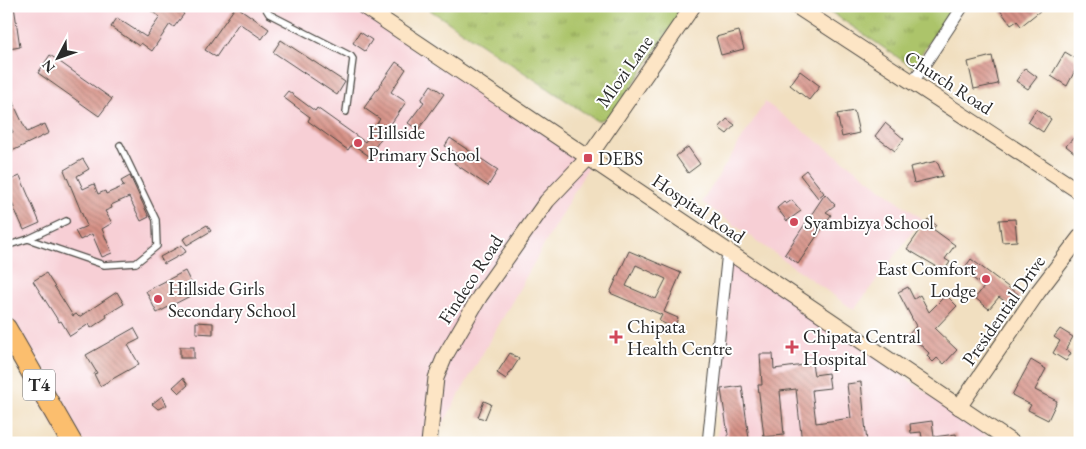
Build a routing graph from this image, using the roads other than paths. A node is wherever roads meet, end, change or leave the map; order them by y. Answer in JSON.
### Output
{"nodes":[{"id":1,"x":264,"y":6,"type":"edge"},
{"id":2,"x":362,"y":6,"type":"edge"},
{"id":3,"x":693,"y":6,"type":"edge"},
{"id":4,"x":796,"y":6,"type":"edge"},
{"id":5,"x":964,"y":6,"type":"edge"},
{"id":6,"x":913,"y":82,"type":"junction"},
{"id":7,"x":346,"y":112,"type":"dead end"},
{"id":8,"x":120,"y":145,"type":"dead end"},
{"id":9,"x":588,"y":158,"type":"junction"},
{"id":10,"x":1080,"y":192,"type":"edge"},
{"id":11,"x":66,"y":221,"type":"dead end"},
{"id":12,"x":1080,"y":238,"type":"edge"},
{"id":13,"x":28,"y":239,"type":"junction"},
{"id":14,"x":6,"y":246,"type":"edge"},
{"id":15,"x":728,"y":251,"type":"junction"},
{"id":16,"x":6,"y":328,"type":"edge"},
{"id":17,"x":959,"y":407,"type":"junction"},
{"id":18,"x":72,"y":443,"type":"edge"},
{"id":19,"x":429,"y":443,"type":"edge"},
{"id":20,"x":708,"y":443,"type":"edge"},
{"id":21,"x":1013,"y":443,"type":"edge"}],
"edges":[{"from":1,"to":7,"type":"lane"},
{"from":2,"to":9,"type":"street","name":"Hospital Road"},
{"from":3,"to":9,"type":"street","name":"Mlozi Lane"},
{"from":4,"to":6,"type":"street","name":"Church Road"},
{"from":5,"to":6,"type":"street"},
{"from":6,"to":10,"type":"street","name":"Church Road"},
{"from":8,"to":13,"type":"lane"},
{"from":9,"to":15,"type":"street","name":"Hospital Road"},
{"from":9,"to":19,"type":"street","name":"Findeco Road"},
{"from":11,"to":13,"type":"lane"},
{"from":12,"to":17,"type":"street","name":"Presidential Drive"},
{"from":13,"to":14,"type":"lane"},
{"from":15,"to":17,"type":"street","name":"Hospital Road"},
{"from":15,"to":20,"type":"street"},
{"from":16,"to":18,"type":"highway","number":"T4"},
{"from":17,"to":21,"type":"street","name":"Hospital Road"}]}
